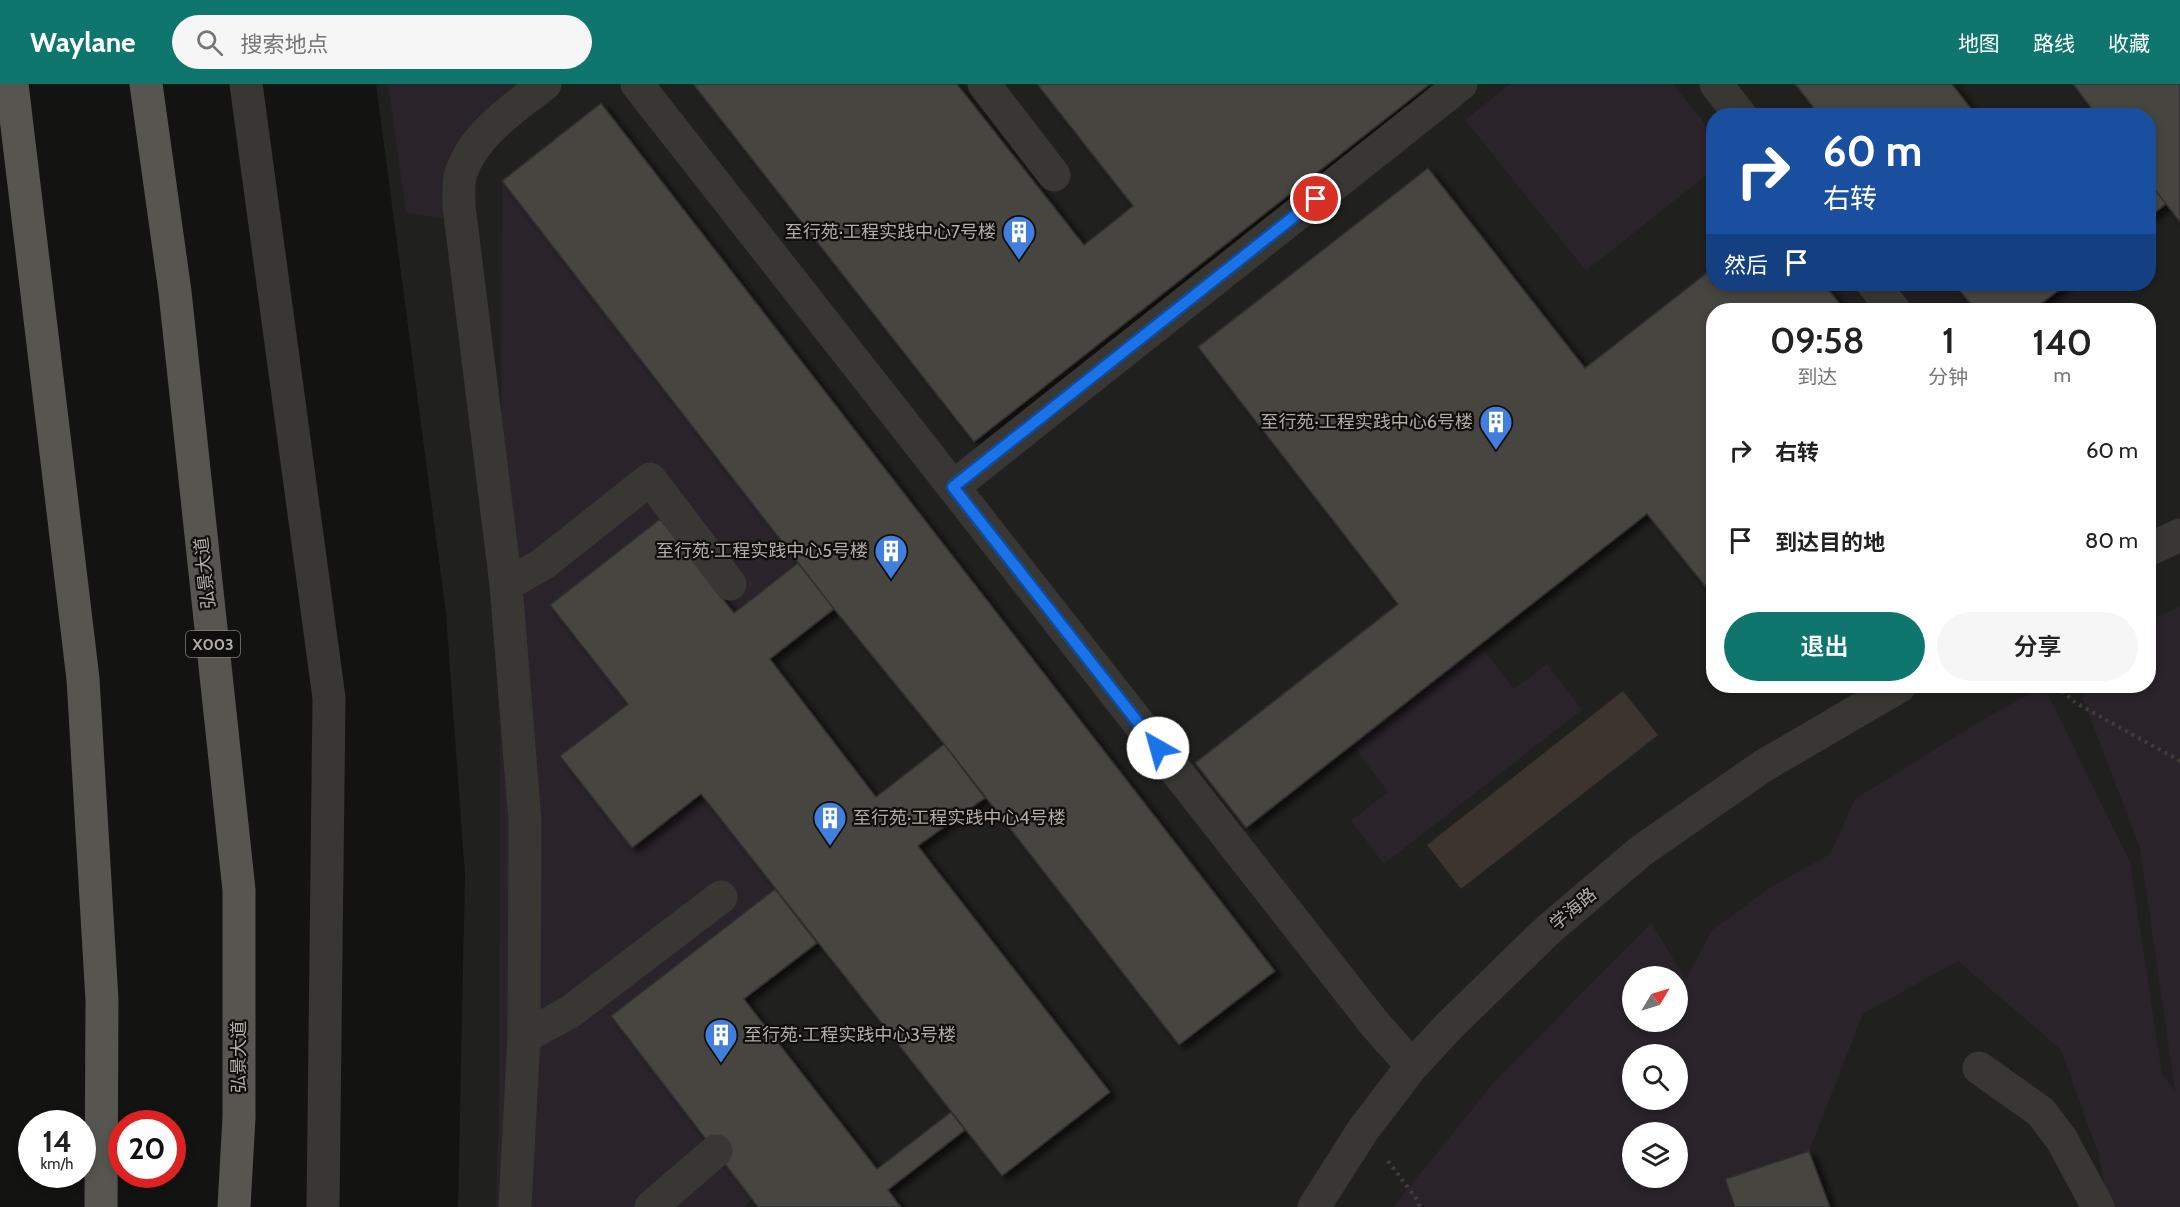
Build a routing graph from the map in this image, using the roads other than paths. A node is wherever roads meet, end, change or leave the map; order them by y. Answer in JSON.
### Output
{"nodes":[{"id":1,"x":12,"y":84,"type":"edge"},
{"id":2,"x":146,"y":84,"type":"edge"},
{"id":3,"x":246,"y":84,"type":"edge"},
{"id":4,"x":545,"y":84,"type":"edge"},
{"id":5,"x":637,"y":84,"type":"edge"},
{"id":6,"x":984,"y":84,"type":"edge"},
{"id":7,"x":1461,"y":84,"type":"edge"},
{"id":8,"x":1716,"y":84,"type":"edge"},
{"id":9,"x":1734,"y":108,"type":"edge"},
{"id":10,"x":1054,"y":176,"type":"dead end"},
{"id":11,"x":1879,"y":291,"type":"edge"},
{"id":12,"x":1888,"y":303,"type":"edge"},
{"id":13,"x":953,"y":487,"type":"junction"},
{"id":14,"x":2180,"y":535,"type":"edge"},
{"id":15,"x":2156,"y":546,"type":"edge"},
{"id":16,"x":730,"y":584,"type":"dead end"},
{"id":17,"x":506,"y":585,"type":"junction"},
{"id":18,"x":1888,"y":693,"type":"edge"},
{"id":19,"x":721,"y":897,"type":"dead end"},
{"id":20,"x":524,"y":1037,"type":"junction"},
{"id":21,"x":1412,"y":1066,"type":"junction"},
{"id":22,"x":1979,"y":1068,"type":"dead end"},
{"id":23,"x":716,"y":1151,"type":"dead end"},
{"id":24,"x":101,"y":1207,"type":"edge"},
{"id":25,"x":234,"y":1207,"type":"edge"},
{"id":26,"x":323,"y":1207,"type":"edge"},
{"id":27,"x":515,"y":1207,"type":"edge"},
{"id":28,"x":651,"y":1207,"type":"edge"},
{"id":29,"x":1314,"y":1207,"type":"edge"},
{"id":30,"x":2098,"y":1207,"type":"edge"}],
"edges":[{"from":1,"to":24,"type":"main road"},
{"from":2,"to":25,"type":"main road","name":"弘景大道","number":"X003"},
{"from":3,"to":26,"type":"street"},
{"from":4,"to":17,"type":"street"},
{"from":5,"to":13,"type":"street"},
{"from":6,"to":10,"type":"street"},
{"from":7,"to":13,"type":"street"},
{"from":8,"to":9,"type":"street"},
{"from":11,"to":12,"type":"street"},
{"from":13,"to":21,"type":"street"},
{"from":14,"to":15,"type":"street"},
{"from":16,"to":17,"type":"street"},
{"from":17,"to":20,"type":"street"},
{"from":18,"to":21,"type":"street","name":"学海路"},
{"from":19,"to":20,"type":"street"},
{"from":20,"to":27,"type":"street"},
{"from":21,"to":29,"type":"street","name":"学海路"},
{"from":22,"to":30,"type":"street"},
{"from":23,"to":28,"type":"street"}]}
